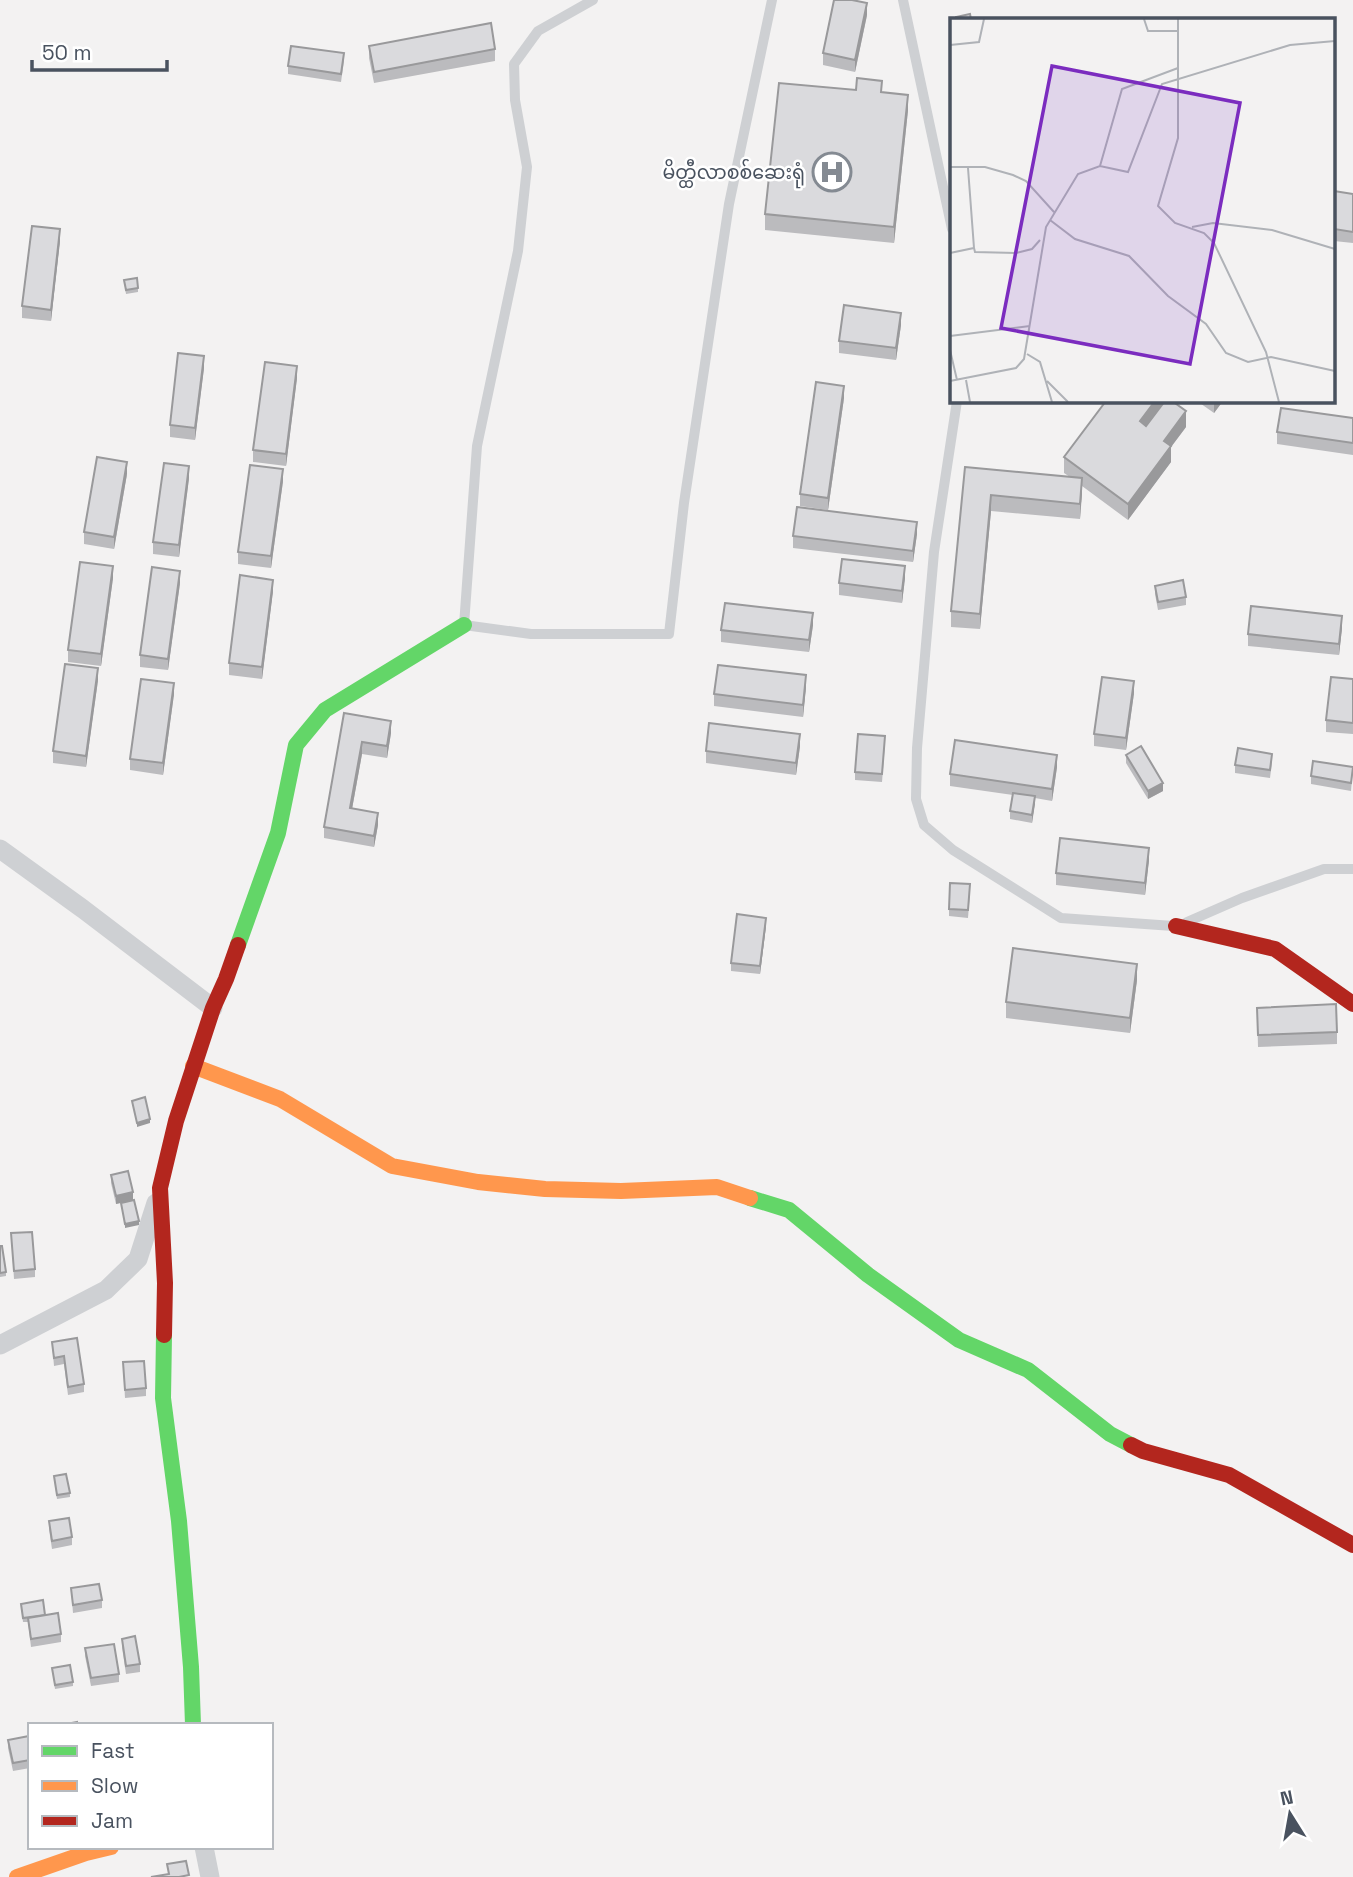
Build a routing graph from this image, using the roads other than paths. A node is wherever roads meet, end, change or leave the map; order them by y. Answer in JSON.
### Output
{"nodes":[{"id":1,"x":593,"y":0,"type":"edge"},
{"id":2,"x":772,"y":0,"type":"edge"},
{"id":3,"x":904,"y":0,"type":"edge"},
{"id":4,"x":950,"y":219,"type":"edge"},
{"id":5,"x":957,"y":402,"type":"edge"},
{"id":6,"x":464,"y":625,"type":"junction"},
{"id":7,"x":0,"y":849,"type":"edge"},
{"id":8,"x":1353,"y":869,"type":"edge"},
{"id":9,"x":1176,"y":926,"type":"junction"},
{"id":10,"x":1353,"y":1004,"type":"edge"},
{"id":11,"x":213,"y":1009,"type":"junction"},
{"id":12,"x":193,"y":1066,"type":"junction"},
{"id":13,"x":160,"y":1188,"type":"junction"},
{"id":14,"x":0,"y":1345,"type":"edge"},
{"id":15,"x":1353,"y":1545,"type":"edge"},
{"id":16,"x":193,"y":1723,"type":"edge"},
{"id":17,"x":103,"y":1849,"type":"edge"},
{"id":18,"x":204,"y":1849,"type":"edge"},
{"id":19,"x":18,"y":1877,"type":"edge"},
{"id":20,"x":210,"y":1877,"type":"edge"}],
"edges":[{"from":1,"to":6,"type":"lane"},
{"from":2,"to":6,"type":"lane"},
{"from":3,"to":4,"type":"lane"},
{"from":5,"to":9,"type":"lane"},
{"from":6,"to":11,"type":"street"},
{"from":7,"to":11,"type":"street"},
{"from":8,"to":9,"type":"lane"},
{"from":9,"to":10,"type":"street"},
{"from":11,"to":12,"type":"street"},
{"from":12,"to":13,"type":"street"},
{"from":12,"to":15,"type":"street"},
{"from":13,"to":14,"type":"street"},
{"from":13,"to":16,"type":"street"},
{"from":17,"to":19,"type":"street"},
{"from":18,"to":20,"type":"street"}]}
